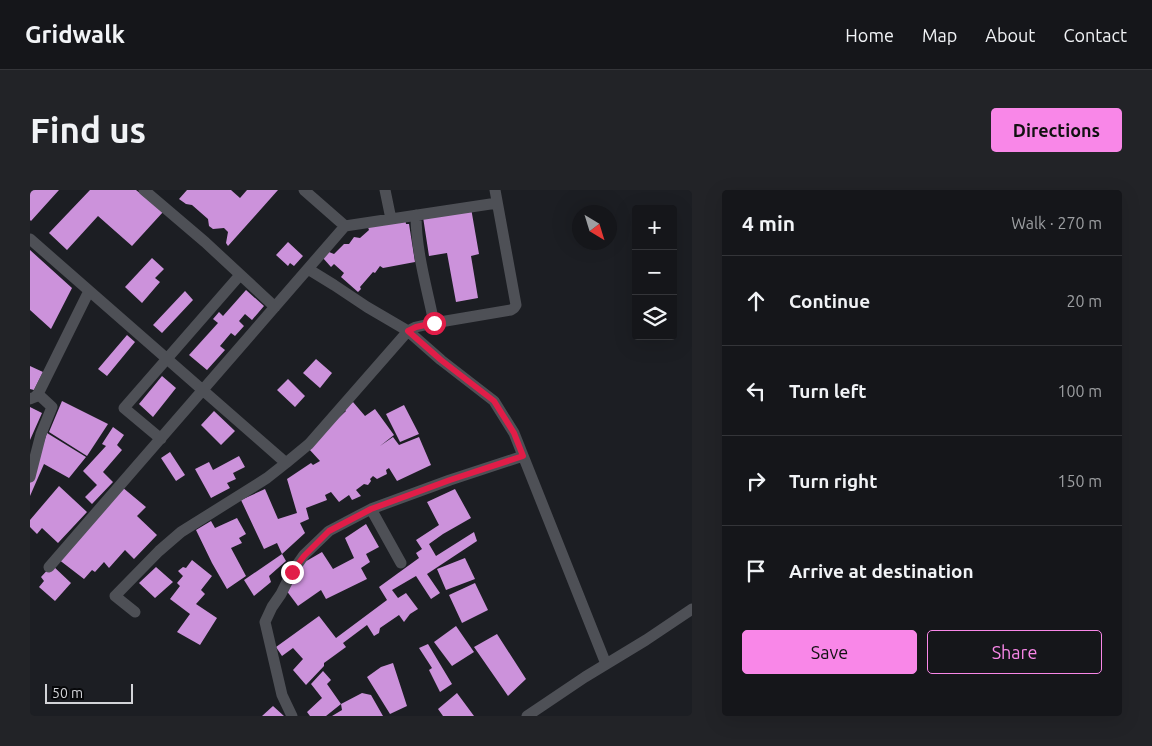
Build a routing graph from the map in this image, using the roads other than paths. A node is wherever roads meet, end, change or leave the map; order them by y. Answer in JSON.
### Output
{"nodes":[{"id":1,"x":144,"y":190,"type":"edge"},
{"id":2,"x":304,"y":190,"type":"edge"},
{"id":3,"x":385,"y":190,"type":"edge"},
{"id":4,"x":496,"y":190,"type":"edge"},
{"id":5,"x":497,"y":203,"type":"junction"},
{"id":6,"x":416,"y":216,"type":"junction"},
{"id":7,"x":391,"y":219,"type":"junction"},
{"id":8,"x":345,"y":226,"type":"junction"},
{"id":9,"x":30,"y":239,"type":"edge"},
{"id":10,"x":308,"y":269,"type":"junction"},
{"id":11,"x":240,"y":276,"type":"junction"},
{"id":12,"x":89,"y":291,"type":"junction"},
{"id":13,"x":275,"y":307,"type":"junction"},
{"id":14,"x":434,"y":323,"type":"junction"},
{"id":15,"x":408,"y":331,"type":"junction"},
{"id":16,"x":167,"y":359,"type":"junction"},
{"id":17,"x":203,"y":390,"type":"junction"},
{"id":18,"x":34,"y":397,"type":"edge"},
{"id":19,"x":161,"y":439,"type":"junction"},
{"id":20,"x":523,"y":456,"type":"junction"},
{"id":21,"x":286,"y":463,"type":"junction"},
{"id":22,"x":30,"y":476,"type":"edge"},
{"id":23,"x":371,"y":509,"type":"junction"},
{"id":24,"x":401,"y":563,"type":"dead end"},
{"id":25,"x":50,"y":567,"type":"dead end"},
{"id":26,"x":692,"y":609,"type":"edge"},
{"id":27,"x":134,"y":612,"type":"dead end"},
{"id":28,"x":606,"y":664,"type":"junction"},
{"id":29,"x":292,"y":716,"type":"edge"},
{"id":30,"x":527,"y":716,"type":"edge"}],
"edges":[{"from":1,"to":11,"type":"street"},
{"from":2,"to":8,"type":"street"},
{"from":3,"to":7,"type":"street"},
{"from":4,"to":5,"type":"street"},
{"from":5,"to":6,"type":"street"},
{"from":5,"to":14,"type":"street"},
{"from":6,"to":7,"type":"street"},
{"from":6,"to":14,"type":"street"},
{"from":7,"to":8,"type":"street"},
{"from":8,"to":10,"type":"street"},
{"from":9,"to":12,"type":"street"},
{"from":10,"to":13,"type":"street"},
{"from":10,"to":15,"type":"street"},
{"from":11,"to":13,"type":"street"},
{"from":11,"to":16,"type":"street"},
{"from":12,"to":16,"type":"street"},
{"from":12,"to":18,"type":"street"},
{"from":13,"to":17,"type":"street"},
{"from":14,"to":15,"type":"street"},
{"from":15,"to":20,"type":"street"},
{"from":15,"to":21,"type":"street"},
{"from":16,"to":17,"type":"street"},
{"from":16,"to":19,"type":"street"},
{"from":17,"to":19,"type":"street"},
{"from":17,"to":21,"type":"street"},
{"from":18,"to":22,"type":"street"},
{"from":19,"to":25,"type":"street"},
{"from":20,"to":23,"type":"street"},
{"from":20,"to":28,"type":"street"},
{"from":21,"to":27,"type":"street"},
{"from":23,"to":24,"type":"street"},
{"from":23,"to":29,"type":"street"},
{"from":26,"to":28,"type":"street"},
{"from":28,"to":30,"type":"street"}]}
